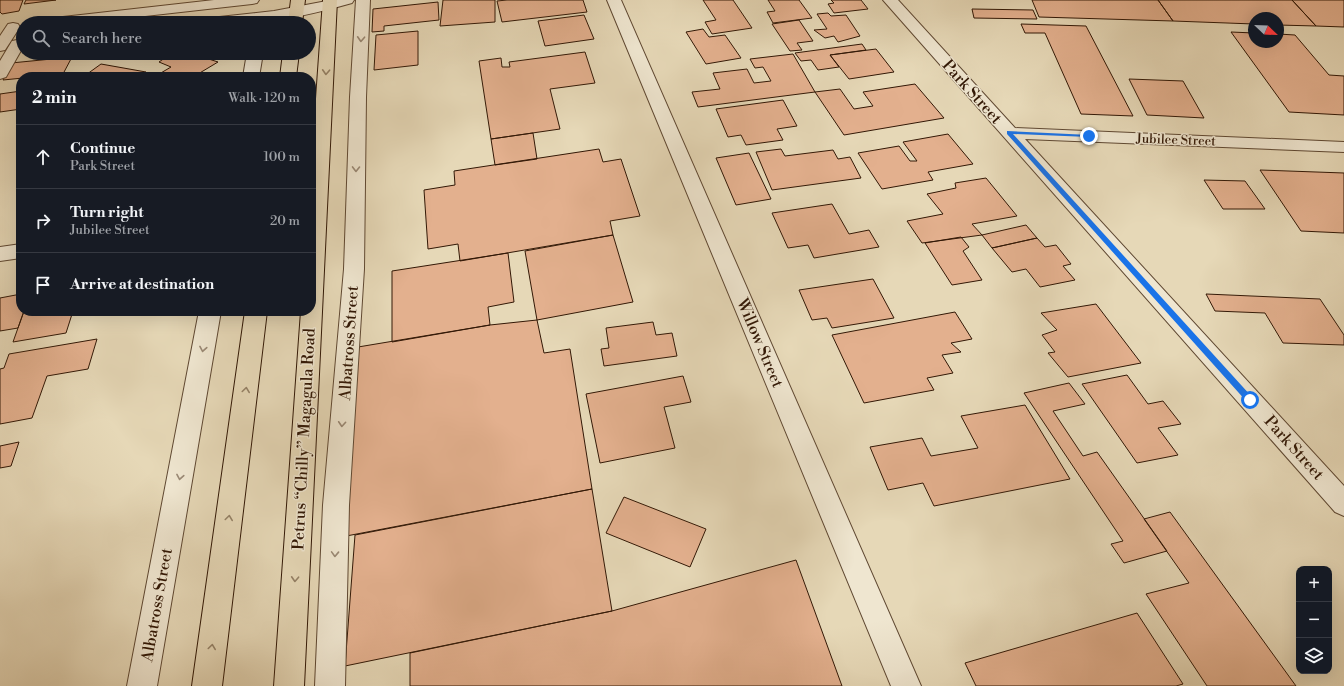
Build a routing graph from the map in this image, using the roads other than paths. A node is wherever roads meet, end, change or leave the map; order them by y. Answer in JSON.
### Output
{"nodes":[{"id":1,"x":252,"y":0,"type":"edge"},
{"id":2,"x":265,"y":0,"type":"edge"},
{"id":3,"x":363,"y":0,"type":"edge"},
{"id":4,"x":614,"y":0,"type":"edge"},
{"id":5,"x":890,"y":0,"type":"edge"},
{"id":6,"x":336,"y":2,"type":"edge"},
{"id":7,"x":297,"y":11,"type":"edge"},
{"id":8,"x":129,"y":16,"type":"edge"},
{"id":9,"x":262,"y":16,"type":"edge"},
{"id":10,"x":277,"y":16,"type":"edge"},
{"id":11,"x":12,"y":27,"type":"edge"},
{"id":12,"x":16,"y":44,"type":"edge"},
{"id":13,"x":0,"y":46,"type":"edge"},
{"id":14,"x":16,"y":50,"type":"edge"},
{"id":15,"x":254,"y":60,"type":"edge"},
{"id":16,"x":290,"y":60,"type":"edge"},
{"id":17,"x":252,"y":72,"type":"edge"},
{"id":18,"x":289,"y":72,"type":"edge"},
{"id":19,"x":0,"y":74,"type":"edge"},
{"id":20,"x":1009,"y":132,"type":"junction"},
{"id":21,"x":1344,"y":147,"type":"edge"},
{"id":22,"x":16,"y":251,"type":"edge"},
{"id":23,"x":0,"y":254,"type":"edge"},
{"id":24,"x":316,"y":293,"type":"edge"},
{"id":25,"x":209,"y":316,"type":"edge"},
{"id":26,"x":255,"y":316,"type":"edge"},
{"id":27,"x":314,"y":316,"type":"edge"},
{"id":28,"x":1344,"y":504,"type":"edge"},
{"id":29,"x":142,"y":686,"type":"edge"},
{"id":30,"x":207,"y":686,"type":"edge"},
{"id":31,"x":289,"y":686,"type":"edge"},
{"id":32,"x":330,"y":686,"type":"edge"},
{"id":33,"x":906,"y":686,"type":"edge"}],
"edges":[{"from":1,"to":8,"type":"street"},
{"from":2,"to":9,"type":"street"},
{"from":3,"to":32,"type":"street","name":"Albatross Street","one_way":true},
{"from":4,"to":33,"type":"street","name":"Willow Street"},
{"from":5,"to":20,"type":"street","name":"Park Street"},
{"from":6,"to":7,"type":"street"},
{"from":6,"to":24,"type":"main road","name":"Petrus “Chilly” Magagula Road","one_way":true},
{"from":7,"to":10,"type":"street"},
{"from":11,"to":13,"type":"street"},
{"from":12,"to":13,"type":"street"},
{"from":14,"to":19,"type":"street"},
{"from":15,"to":17,"type":"street"},
{"from":16,"to":18,"type":"main road"},
{"from":20,"to":21,"type":"street","name":"Jubilee Street"},
{"from":20,"to":28,"type":"street","name":"Park Street"},
{"from":22,"to":23,"type":"street"},
{"from":25,"to":29,"type":"street","name":"Albatross Street","one_way":true},
{"from":30,"to":26,"type":"main road","one_way":true},
{"from":27,"to":31,"type":"main road","name":"Petrus “Chilly” Magagula Road","one_way":true}]}
